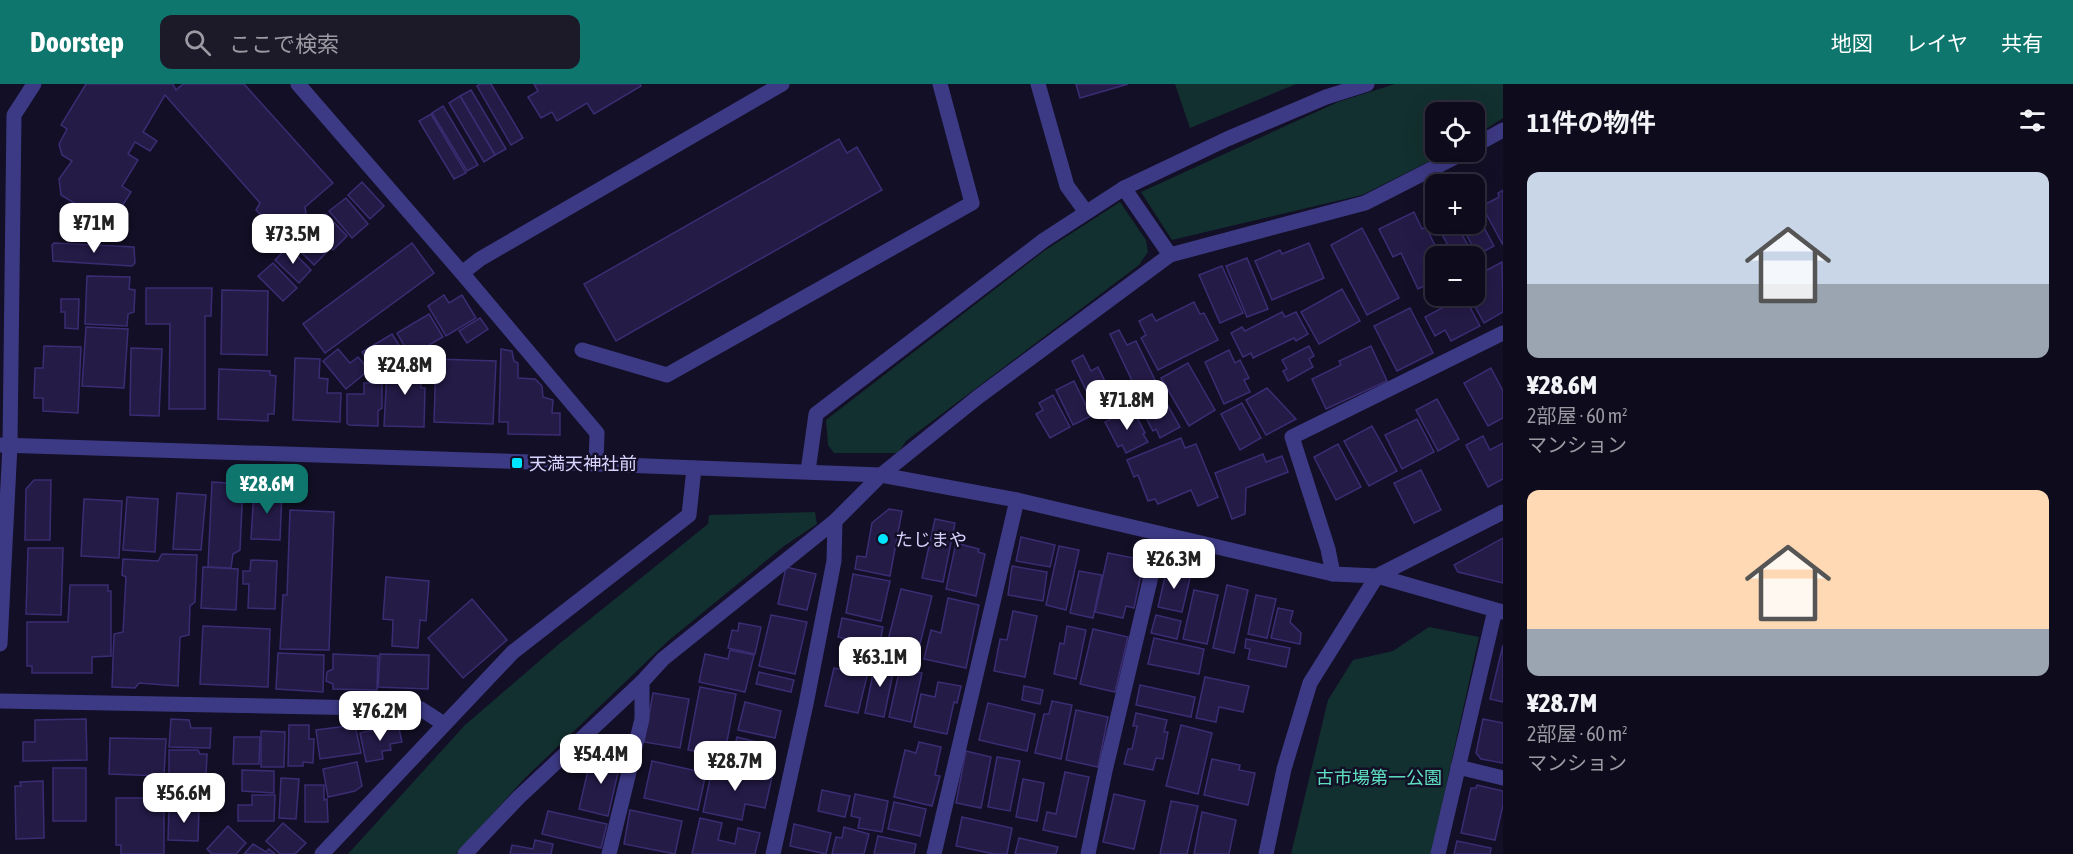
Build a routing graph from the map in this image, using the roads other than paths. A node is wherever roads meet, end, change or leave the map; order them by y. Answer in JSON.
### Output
{"nodes":[{"id":1,"x":34,"y":84,"type":"edge"},
{"id":2,"x":298,"y":84,"type":"edge"},
{"id":3,"x":782,"y":84,"type":"edge"},
{"id":4,"x":940,"y":84,"type":"edge"},
{"id":5,"x":1038,"y":84,"type":"edge"},
{"id":6,"x":1367,"y":84,"type":"edge"},
{"id":7,"x":7,"y":129,"type":"edge"},
{"id":8,"x":1503,"y":130,"type":"edge"},
{"id":9,"x":1485,"y":140,"type":"edge"},
{"id":10,"x":1445,"y":162,"type":"edge"},
{"id":11,"x":1124,"y":188,"type":"junction"},
{"id":12,"x":1086,"y":212,"type":"junction"},
{"id":13,"x":1170,"y":255,"type":"junction"},
{"id":14,"x":462,"y":273,"type":"junction"},
{"id":15,"x":1503,"y":333,"type":"edge"},
{"id":16,"x":582,"y":350,"type":"dead end"},
{"id":17,"x":5,"y":445,"type":"edge"},
{"id":18,"x":596,"y":464,"type":"junction"},
{"id":19,"x":694,"y":468,"type":"junction"},
{"id":20,"x":808,"y":471,"type":"junction"},
{"id":21,"x":881,"y":475,"type":"junction"},
{"id":22,"x":1017,"y":500,"type":"junction"},
{"id":23,"x":1503,"y":512,"type":"edge"},
{"id":24,"x":835,"y":521,"type":"junction"},
{"id":25,"x":1161,"y":534,"type":"junction"},
{"id":26,"x":1333,"y":574,"type":"junction"},
{"id":27,"x":1377,"y":576,"type":"junction"},
{"id":28,"x":1499,"y":611,"type":"edge"},
{"id":29,"x":0,"y":644,"type":"edge"},
{"id":30,"x":642,"y":682,"type":"junction"},
{"id":31,"x":0,"y":700,"type":"edge"},
{"id":32,"x":444,"y":724,"type":"junction"},
{"id":33,"x":1458,"y":767,"type":"junction"},
{"id":34,"x":1503,"y":778,"type":"edge"},
{"id":35,"x":322,"y":854,"type":"edge"},
{"id":36,"x":465,"y":854,"type":"edge"},
{"id":37,"x":609,"y":854,"type":"edge"},
{"id":38,"x":773,"y":854,"type":"edge"},
{"id":39,"x":934,"y":854,"type":"edge"},
{"id":40,"x":1088,"y":854,"type":"edge"},
{"id":41,"x":1266,"y":854,"type":"edge"},
{"id":42,"x":1438,"y":854,"type":"edge"}],
"edges":[{"from":1,"to":7,"type":"street"},
{"from":2,"to":14,"type":"street"},
{"from":3,"to":14,"type":"street"},
{"from":4,"to":16,"type":"street"},
{"from":5,"to":12,"type":"street"},
{"from":6,"to":11,"type":"street"},
{"from":7,"to":17,"type":"street"},
{"from":8,"to":9,"type":"street"},
{"from":10,"to":13,"type":"street"},
{"from":11,"to":12,"type":"street"},
{"from":11,"to":13,"type":"street"},
{"from":12,"to":20,"type":"street"},
{"from":13,"to":21,"type":"street"},
{"from":14,"to":18,"type":"street"},
{"from":15,"to":26,"type":"street"},
{"from":17,"to":18,"type":"street"},
{"from":17,"to":29,"type":"street"},
{"from":18,"to":19,"type":"street"},
{"from":19,"to":20,"type":"street"},
{"from":19,"to":32,"type":"street"},
{"from":20,"to":21,"type":"street"},
{"from":21,"to":22,"type":"street"},
{"from":21,"to":24,"type":"street"},
{"from":22,"to":25,"type":"street"},
{"from":22,"to":39,"type":"street"},
{"from":23,"to":27,"type":"street"},
{"from":24,"to":30,"type":"street"},
{"from":24,"to":38,"type":"street"},
{"from":25,"to":26,"type":"street"},
{"from":25,"to":40,"type":"street"},
{"from":26,"to":27,"type":"street"},
{"from":27,"to":28,"type":"street"},
{"from":27,"to":41,"type":"street"},
{"from":28,"to":33,"type":"street"},
{"from":30,"to":36,"type":"street"},
{"from":30,"to":37,"type":"street"},
{"from":31,"to":32,"type":"street"},
{"from":32,"to":35,"type":"street"},
{"from":33,"to":34,"type":"street"},
{"from":33,"to":42,"type":"street"}]}
